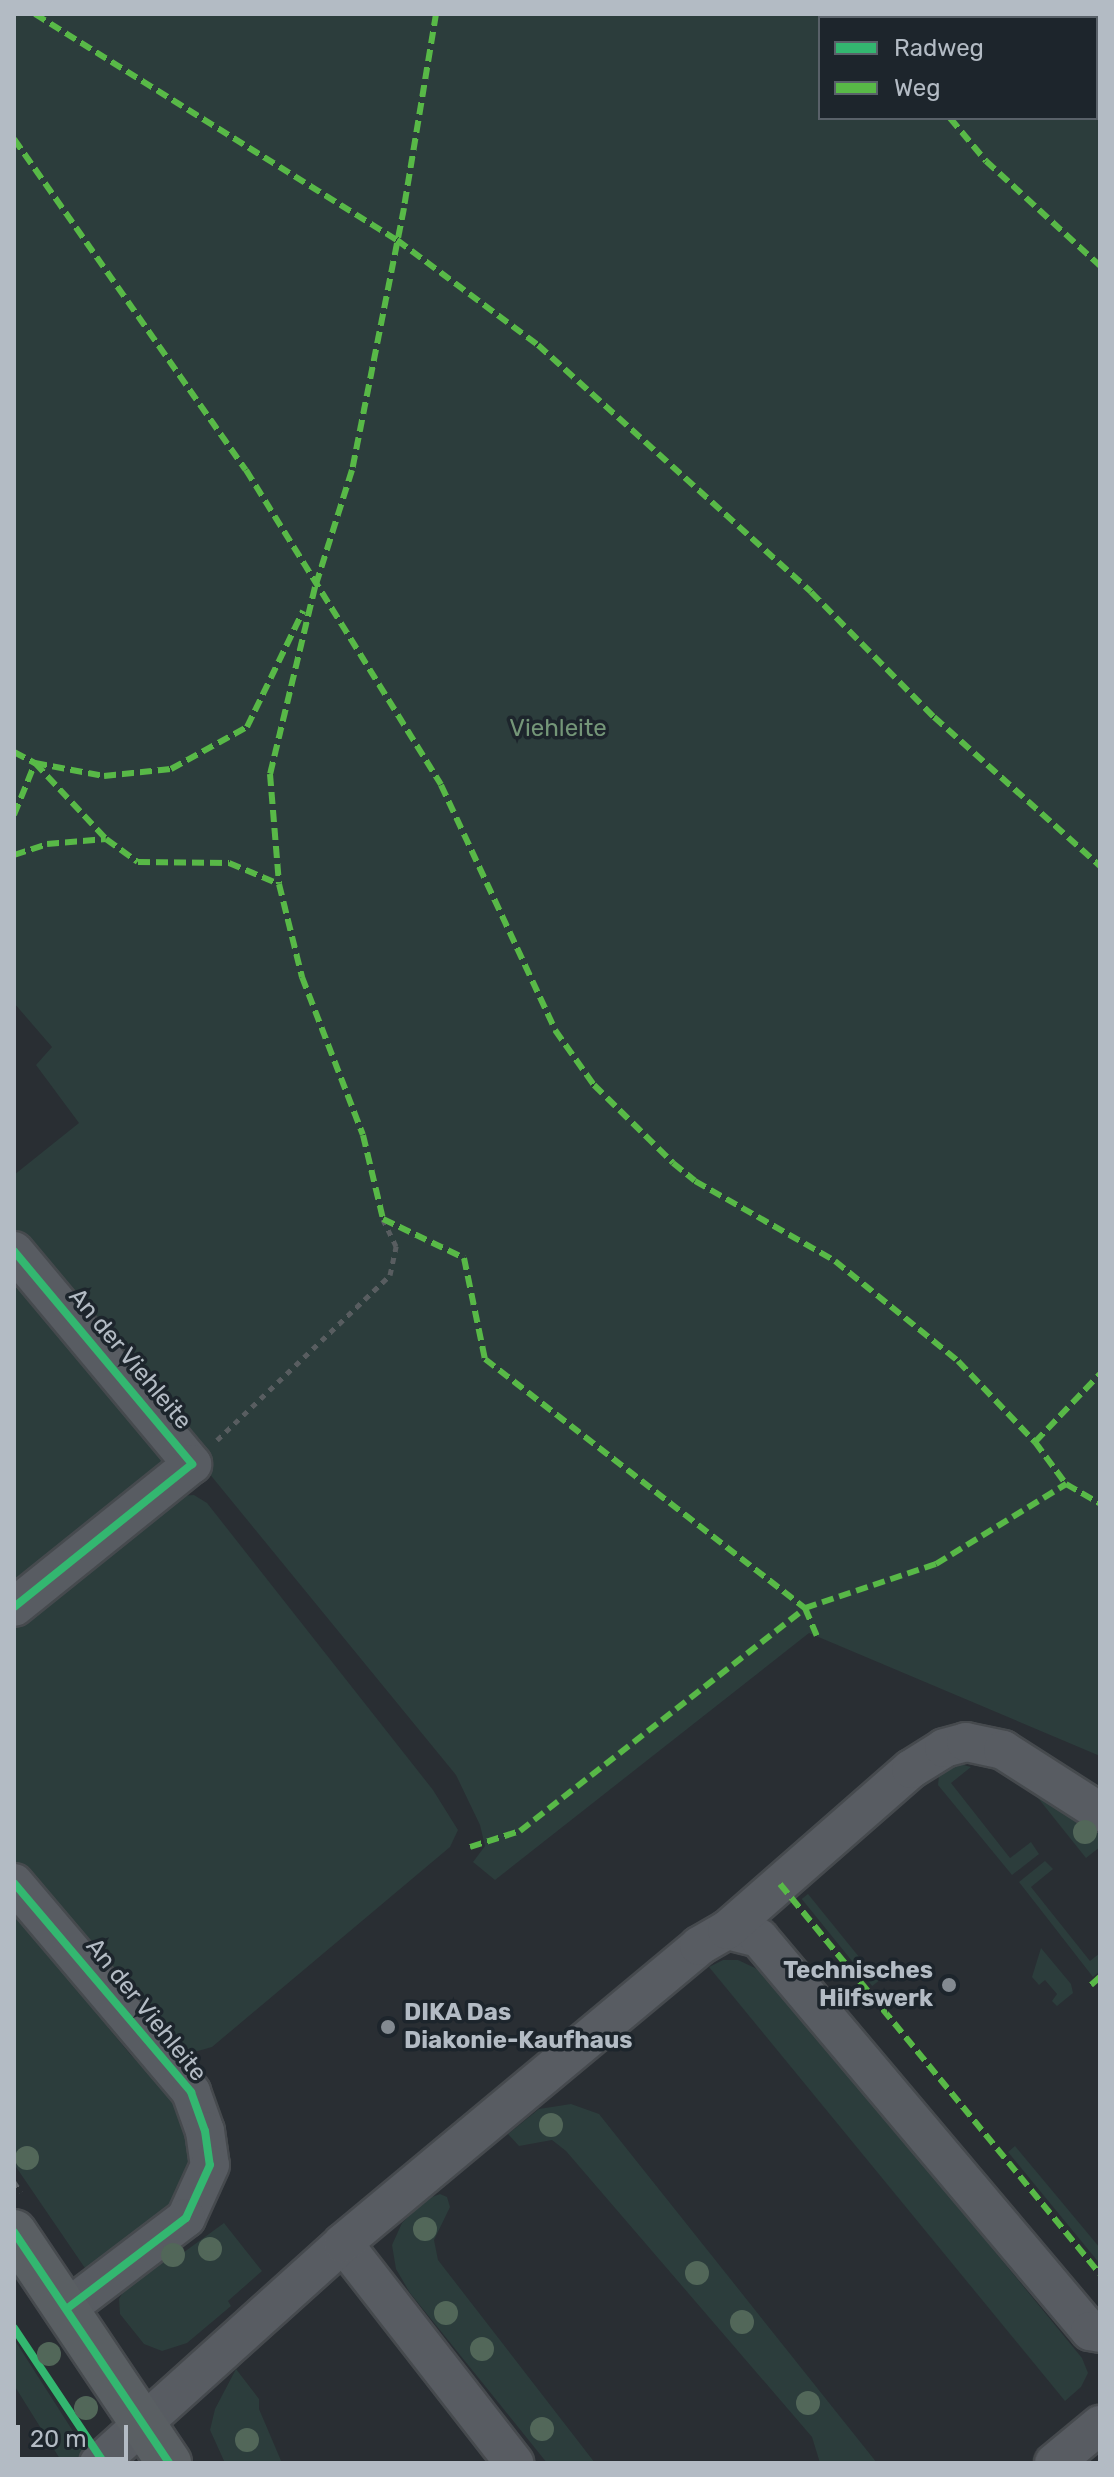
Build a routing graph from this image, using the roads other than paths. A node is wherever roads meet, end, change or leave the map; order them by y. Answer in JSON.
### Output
{"nodes":[{"id":1,"x":14,"y":1251,"type":"edge"},
{"id":2,"x":14,"y":1607,"type":"edge"},
{"id":3,"x":1100,"y":1812,"type":"edge"},
{"id":4,"x":14,"y":1883,"type":"edge"},
{"id":5,"x":727,"y":1930,"type":"junction"},
{"id":6,"x":14,"y":2232,"type":"edge"},
{"id":7,"x":343,"y":2243,"type":"junction"},
{"id":8,"x":68,"y":2308,"type":"junction"},
{"id":9,"x":1100,"y":2333,"type":"edge"},
{"id":10,"x":142,"y":2424,"type":"junction"},
{"id":11,"x":1100,"y":2425,"type":"edge"},
{"id":12,"x":99,"y":2463,"type":"edge"},
{"id":13,"x":169,"y":2463,"type":"edge"},
{"id":14,"x":514,"y":2463,"type":"edge"},
{"id":15,"x":1054,"y":2463,"type":"edge"}],
"edges":[{"from":1,"to":2,"type":"street","name":"An der Viehleite"},
{"from":3,"to":5,"type":"street"},
{"from":4,"to":8,"type":"street","name":"An der Viehleite"},
{"from":5,"to":7,"type":"street"},
{"from":5,"to":9,"type":"street"},
{"from":6,"to":8,"type":"main road"},
{"from":7,"to":10,"type":"street"},
{"from":7,"to":14,"type":"street"},
{"from":8,"to":10,"type":"main road"},
{"from":10,"to":12,"type":"street"},
{"from":10,"to":13,"type":"main road"},
{"from":11,"to":15,"type":"street"}]}
